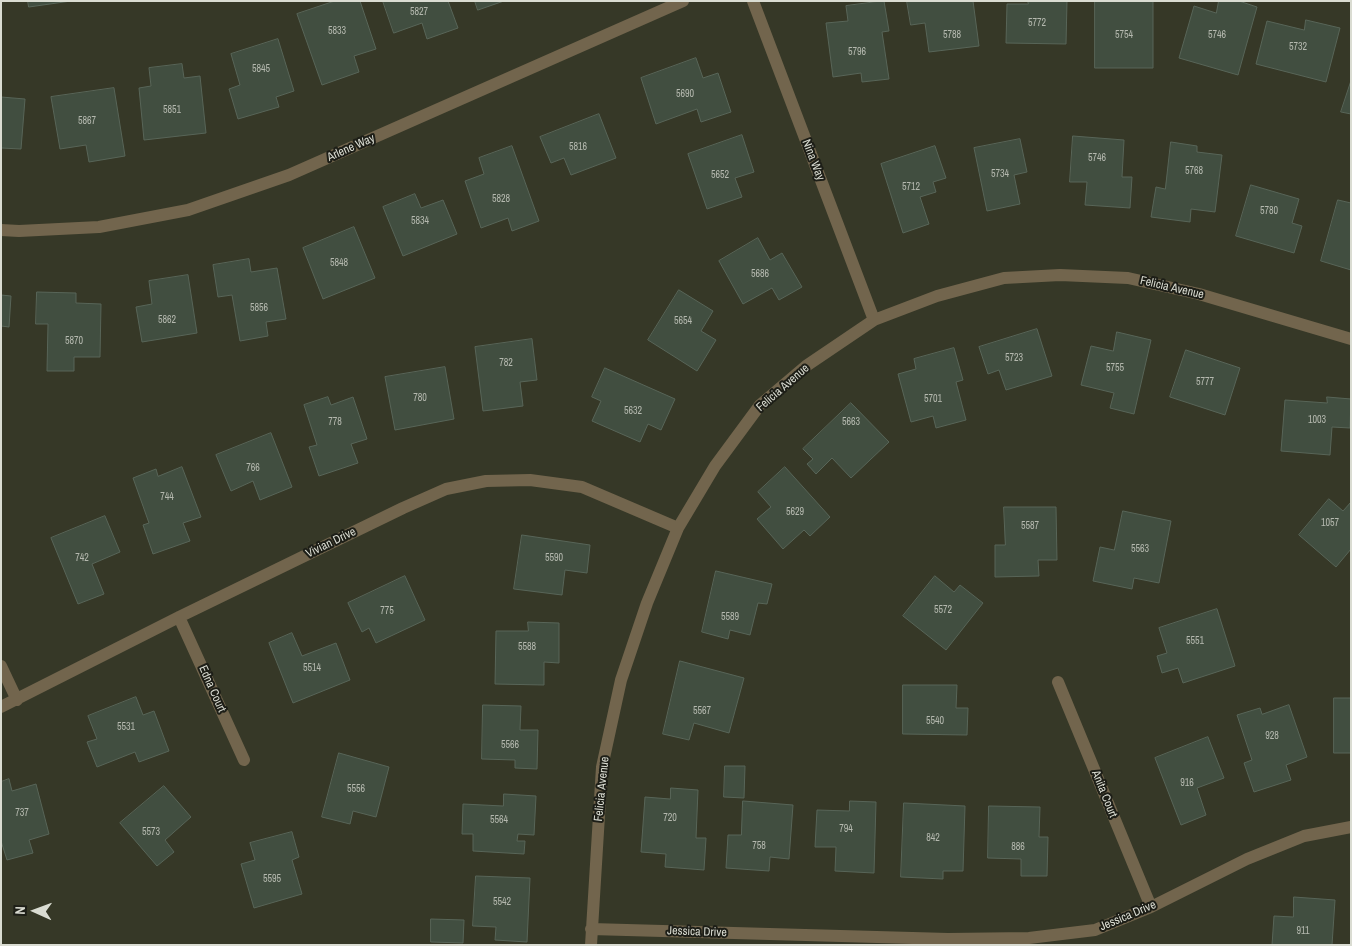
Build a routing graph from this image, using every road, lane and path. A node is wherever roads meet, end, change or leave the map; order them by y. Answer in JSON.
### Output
{"nodes":[{"id":1,"x":683,"y":1,"type":"edge"},
{"id":2,"x":753,"y":1,"type":"edge"},
{"id":3,"x":1,"y":230,"type":"edge"},
{"id":4,"x":874,"y":320,"type":"junction"},
{"id":5,"x":1351,"y":338,"type":"edge"},
{"id":6,"x":678,"y":528,"type":"junction"},
{"id":7,"x":179,"y":617,"type":"junction"},
{"id":8,"x":1,"y":666,"type":"edge"},
{"id":9,"x":1058,"y":682,"type":"dead end"},
{"id":10,"x":17,"y":700,"type":"junction"},
{"id":11,"x":1,"y":707,"type":"edge"},
{"id":12,"x":244,"y":760,"type":"dead end"},
{"id":13,"x":1351,"y":827,"type":"edge"},
{"id":14,"x":1151,"y":907,"type":"junction"},
{"id":15,"x":591,"y":930,"type":"junction"},
{"id":16,"x":591,"y":945,"type":"edge"}],
"edges":[{"from":1,"to":3,"type":"street","name":"Arlene Way"},
{"from":2,"to":4,"type":"street","name":"Nina Way"},
{"from":4,"to":5,"type":"street","name":"Felicia Avenue"},
{"from":4,"to":6,"type":"street","name":"Felicia Avenue"},
{"from":6,"to":7,"type":"street","name":"Vivian Drive"},
{"from":6,"to":15,"type":"street","name":"Felicia Avenue"},
{"from":7,"to":10,"type":"street","name":"Vivian Drive"},
{"from":7,"to":12,"type":"street","name":"Edna Court"},
{"from":8,"to":10,"type":"street"},
{"from":9,"to":14,"type":"street","name":"Anita Court"},
{"from":10,"to":11,"type":"street","name":"Vivian Drive"},
{"from":13,"to":14,"type":"street","name":"Jessica Drive"},
{"from":14,"to":15,"type":"street","name":"Jessica Drive"},
{"from":15,"to":16,"type":"street","name":"Felicia Avenue"}]}
